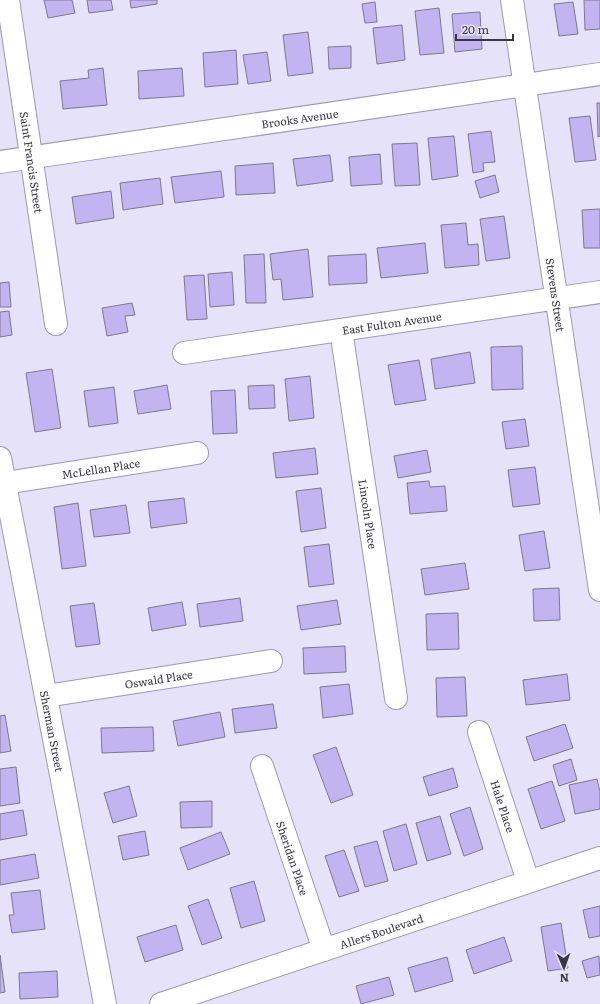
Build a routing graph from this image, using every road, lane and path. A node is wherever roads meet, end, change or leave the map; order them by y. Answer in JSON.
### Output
{"nodes":[{"id":1,"x":8,"y":0,"type":"edge"},
{"id":2,"x":512,"y":0,"type":"edge"},
{"id":3,"x":600,"y":74,"type":"edge"},
{"id":4,"x":524,"y":85,"type":"junction"},
{"id":5,"x":32,"y":157,"type":"junction"},
{"id":6,"x":0,"y":162,"type":"edge"},
{"id":7,"x":600,"y":292,"type":"edge"},
{"id":8,"x":556,"y":298,"type":"junction"},
{"id":9,"x":56,"y":324,"type":"dead end"},
{"id":10,"x":341,"y":330,"type":"junction"},
{"id":11,"x":184,"y":353,"type":"dead end"},
{"id":12,"x":197,"y":453,"type":"dead end"},
{"id":13,"x":0,"y":458,"type":"edge"},
{"id":14,"x":5,"y":483,"type":"junction"},
{"id":15,"x":600,"y":590,"type":"edge"},
{"id":16,"x":271,"y":661,"type":"dead end"},
{"id":17,"x":46,"y":696,"type":"junction"},
{"id":18,"x":396,"y":698,"type":"dead end"},
{"id":19,"x":479,"y":732,"type":"dead end"},
{"id":20,"x":262,"y":766,"type":"dead end"},
{"id":21,"x":600,"y":858,"type":"edge"},
{"id":22,"x":528,"y":881,"type":"junction"},
{"id":23,"x":324,"y":950,"type":"junction"},
{"id":24,"x":105,"y":1004,"type":"edge"},
{"id":25,"x":161,"y":1004,"type":"edge"}],
"edges":[{"from":1,"to":5,"type":"street","name":"Saint Francis Street"},
{"from":2,"to":4,"type":"street","name":"Stevens Street"},
{"from":3,"to":4,"type":"street","name":"Brooks Avenue"},
{"from":4,"to":5,"type":"street","name":"Brooks Avenue"},
{"from":4,"to":8,"type":"street","name":"Stevens Street"},
{"from":5,"to":6,"type":"street","name":"Brooks Avenue"},
{"from":5,"to":9,"type":"street","name":"Saint Francis Street"},
{"from":7,"to":8,"type":"street","name":"East Fulton Avenue"},
{"from":8,"to":10,"type":"street","name":"East Fulton Avenue"},
{"from":8,"to":15,"type":"street","name":"Stevens Street"},
{"from":10,"to":11,"type":"street","name":"East Fulton Avenue"},
{"from":10,"to":18,"type":"street","name":"Lincoln Place"},
{"from":12,"to":14,"type":"street","name":"McLellan Place"},
{"from":13,"to":14,"type":"street","name":"Sherman Street"},
{"from":14,"to":17,"type":"street","name":"Sherman Street"},
{"from":16,"to":17,"type":"street","name":"Oswald Place"},
{"from":17,"to":24,"type":"street","name":"Sherman Street"},
{"from":19,"to":22,"type":"street","name":"Hale Place"},
{"from":20,"to":23,"type":"street","name":"Sheridan Place"},
{"from":21,"to":22,"type":"street","name":"Allers Boulevard"},
{"from":22,"to":23,"type":"street","name":"Allers Boulevard"},
{"from":23,"to":25,"type":"street","name":"Allers Boulevard"}]}
